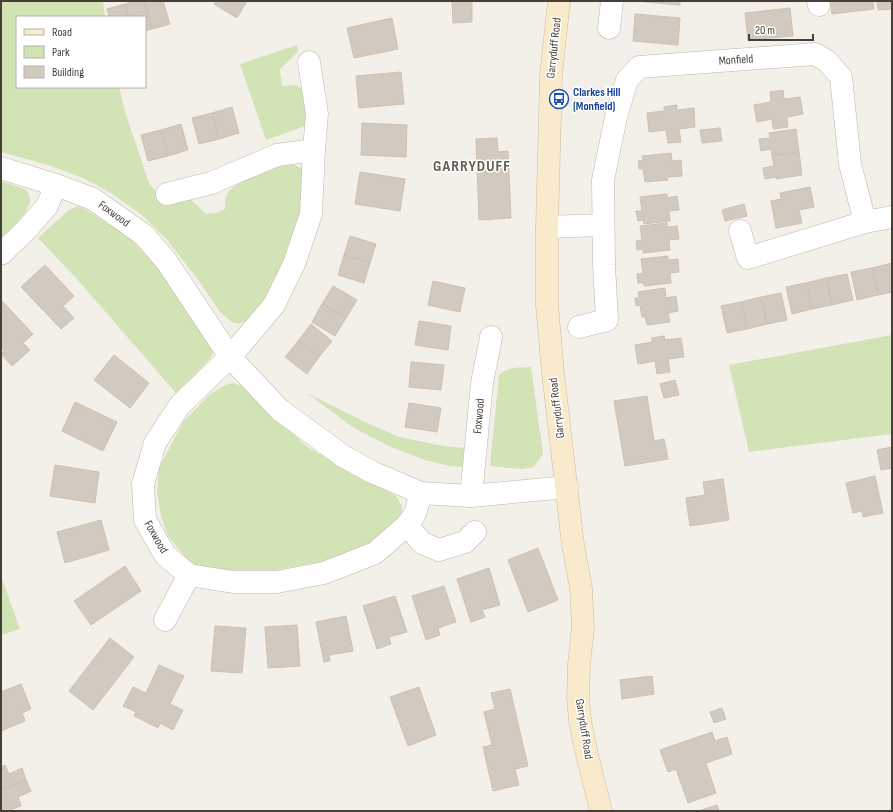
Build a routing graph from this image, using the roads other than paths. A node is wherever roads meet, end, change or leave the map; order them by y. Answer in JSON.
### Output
{"nodes":[{"id":1,"x":559,"y":1,"type":"edge"},
{"id":2,"x":612,"y":1,"type":"edge"},
{"id":3,"x":609,"y":28,"type":"dead end"},
{"id":4,"x":309,"y":62,"type":"dead end"},
{"id":5,"x":314,"y":150,"type":"junction"},
{"id":6,"x":1,"y":168,"type":"edge"},
{"id":7,"x":56,"y":185,"type":"junction"},
{"id":8,"x":167,"y":194,"type":"dead end"},
{"id":9,"x":892,"y":217,"type":"edge"},
{"id":10,"x":865,"y":222,"type":"junction"},
{"id":11,"x":604,"y":225,"type":"junction"},
{"id":12,"x":547,"y":227,"type":"junction"},
{"id":13,"x":740,"y":231,"type":"dead end"},
{"id":14,"x":1,"y":254,"type":"edge"},
{"id":15,"x":579,"y":327,"type":"dead end"},
{"id":16,"x":491,"y":337,"type":"dead end"},
{"id":17,"x":230,"y":357,"type":"junction"},
{"id":18,"x":566,"y":487,"type":"junction"},
{"id":19,"x":421,"y":493,"type":"junction"},
{"id":20,"x":471,"y":496,"type":"junction"},
{"id":21,"x":407,"y":525,"type":"junction"},
{"id":22,"x":475,"y":532,"type":"dead end"},
{"id":23,"x":189,"y":575,"type":"junction"},
{"id":24,"x":165,"y":620,"type":"dead end"},
{"id":25,"x":601,"y":811,"type":"edge"}],
"edges":[{"from":1,"to":12,"type":"street","name":"Garryduff Road"},
{"from":2,"to":3,"type":"street"},
{"from":4,"to":5,"type":"street","name":"Foxwood"},
{"from":5,"to":8,"type":"street"},
{"from":5,"to":17,"type":"street","name":"Foxwood"},
{"from":6,"to":7,"type":"street","name":"Foxwood"},
{"from":7,"to":14,"type":"street"},
{"from":7,"to":17,"type":"street","name":"Foxwood"},
{"from":9,"to":10,"type":"street"},
{"from":10,"to":11,"type":"street","name":"Monfield"},
{"from":10,"to":13,"type":"street"},
{"from":11,"to":12,"type":"street"},
{"from":11,"to":15,"type":"street","name":"Monfield"},
{"from":12,"to":18,"type":"street","name":"Garryduff Road"},
{"from":16,"to":20,"type":"street","name":"Foxwood"},
{"from":17,"to":19,"type":"street","name":"Foxwood"},
{"from":17,"to":23,"type":"street","name":"Foxwood"},
{"from":18,"to":20,"type":"street","name":"Foxwood"},
{"from":18,"to":25,"type":"street","name":"Garryduff Road"},
{"from":19,"to":20,"type":"street","name":"Foxwood"},
{"from":19,"to":21,"type":"street"},
{"from":21,"to":22,"type":"street"},
{"from":21,"to":23,"type":"street"},
{"from":23,"to":24,"type":"street"}]}
